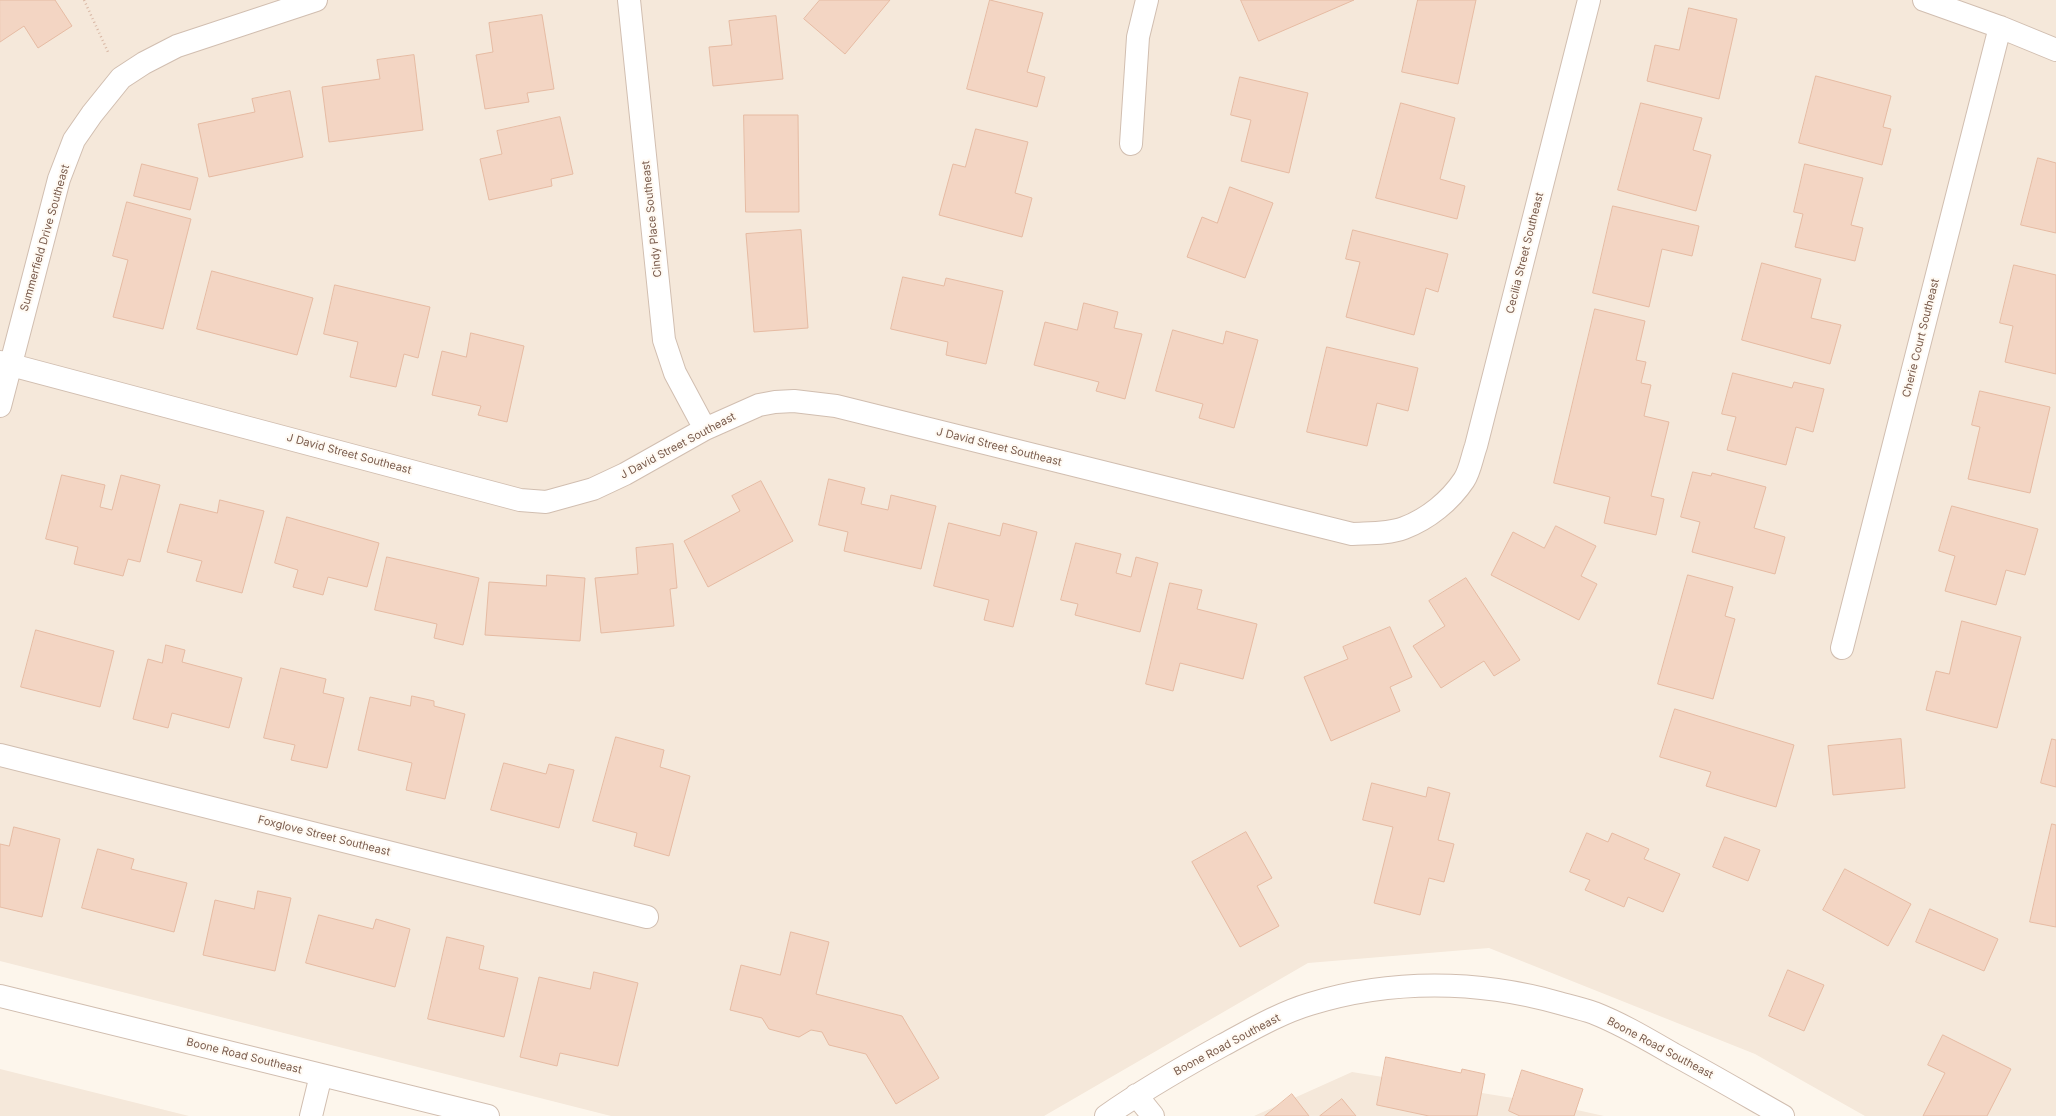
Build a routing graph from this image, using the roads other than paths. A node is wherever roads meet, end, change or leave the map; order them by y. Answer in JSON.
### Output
{"nodes":[{"id":1,"x":316,"y":0,"type":"edge"},
{"id":2,"x":629,"y":0,"type":"edge"},
{"id":3,"x":1147,"y":0,"type":"edge"},
{"id":4,"x":1589,"y":0,"type":"edge"},
{"id":5,"x":1924,"y":0,"type":"edge"},
{"id":6,"x":2000,"y":27,"type":"junction"},
{"id":7,"x":2056,"y":50,"type":"edge"},
{"id":8,"x":1131,"y":144,"type":"dead end"},
{"id":9,"x":5,"y":364,"type":"edge"},
{"id":10,"x":0,"y":406,"type":"edge"},
{"id":11,"x":705,"y":429,"type":"junction"},
{"id":12,"x":1449,"y":500,"type":"joint"},
{"id":13,"x":1842,"y":648,"type":"dead end"},
{"id":14,"x":0,"y":755,"type":"edge"},
{"id":15,"x":647,"y":917,"type":"dead end"},
{"id":16,"x":0,"y":996,"type":"edge"},
{"id":17,"x":321,"y":1075,"type":"junction"},
{"id":18,"x":1136,"y":1095,"type":"junction"},
{"id":19,"x":311,"y":1116,"type":"edge"},
{"id":20,"x":488,"y":1116,"type":"edge"},
{"id":21,"x":1106,"y":1116,"type":"edge"},
{"id":22,"x":1153,"y":1116,"type":"edge"},
{"id":23,"x":1783,"y":1116,"type":"edge"}],
"edges":[{"from":1,"to":9,"type":"street","name":"Summerfield Drive Southeast"},
{"from":2,"to":11,"type":"street","name":"Cindy Place Southeast"},
{"from":3,"to":8,"type":"street"},
{"from":4,"to":12,"type":"street","name":"Cecilia Street Southeast"},
{"from":5,"to":6,"type":"street"},
{"from":6,"to":7,"type":"street"},
{"from":6,"to":13,"type":"street","name":"Cherie Court Southeast"},
{"from":9,"to":10,"type":"street","name":"Summerfield Drive Southeast"},
{"from":9,"to":11,"type":"street","name":"J David Street Southeast"},
{"from":11,"to":12,"type":"street","name":"J David Street Southeast"},
{"from":14,"to":15,"type":"street","name":"Foxglove Street Southeast"},
{"from":16,"to":17,"type":"street","name":"Boone Road Southeast"},
{"from":17,"to":19,"type":"street"},
{"from":17,"to":20,"type":"street","name":"Boone Road Southeast"},
{"from":18,"to":21,"type":"street","name":"Boone Road Southeast"},
{"from":18,"to":22,"type":"street"},
{"from":18,"to":23,"type":"street","name":"Boone Road Southeast"}]}
